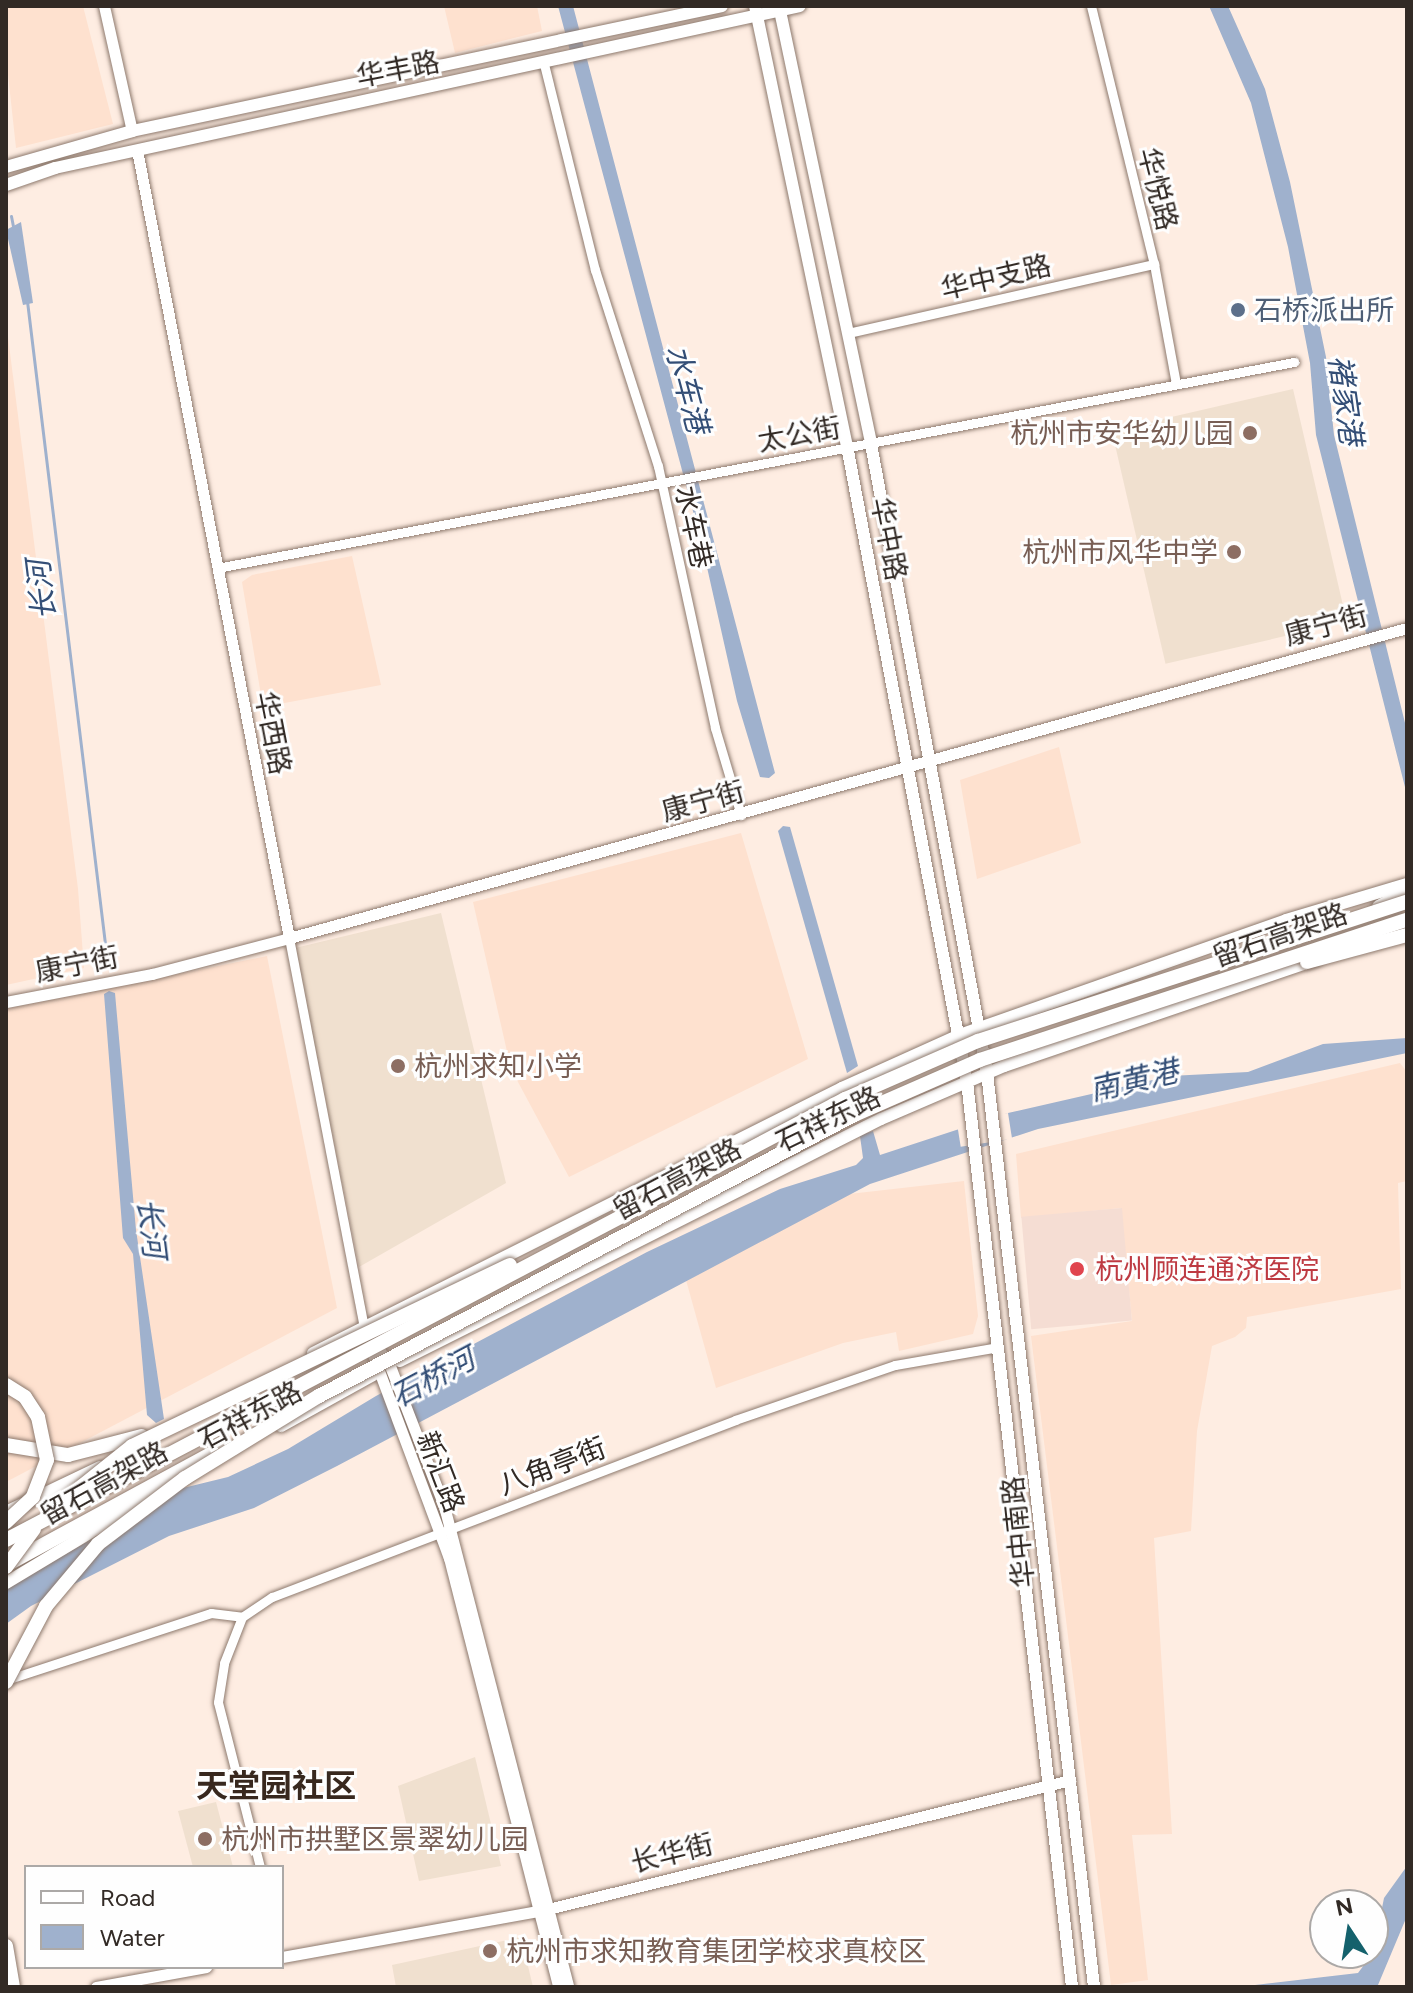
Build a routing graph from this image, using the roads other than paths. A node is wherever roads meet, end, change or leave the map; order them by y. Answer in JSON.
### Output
{"nodes":[{"id":1,"x":104,"y":6,"type":"edge"},
{"id":2,"x":722,"y":6,"type":"edge"},
{"id":3,"x":800,"y":6,"type":"edge"},
{"id":4,"x":1091,"y":6,"type":"edge"},
{"id":5,"x":779,"y":9,"type":"edge"},
{"id":6,"x":756,"y":12,"type":"edge"},
{"id":7,"x":544,"y":64,"type":"junction"},
{"id":8,"x":132,"y":131,"type":"junction"},
{"id":9,"x":137,"y":150,"type":"junction"},
{"id":10,"x":6,"y":167,"type":"edge"},
{"id":11,"x":6,"y":185,"type":"edge"},
{"id":12,"x":1154,"y":264,"type":"junction"},
{"id":13,"x":848,"y":333,"type":"junction"},
{"id":14,"x":1294,"y":362,"type":"dead end"},
{"id":15,"x":1176,"y":384,"type":"junction"},
{"id":16,"x":871,"y":444,"type":"junction"},
{"id":17,"x":847,"y":446,"type":"junction"},
{"id":18,"x":661,"y":482,"type":"junction"},
{"id":19,"x":217,"y":568,"type":"junction"},
{"id":20,"x":1407,"y":628,"type":"edge"},
{"id":21,"x":931,"y":764,"type":"junction"},
{"id":22,"x":908,"y":771,"type":"junction"},
{"id":23,"x":741,"y":815,"type":"junction"},
{"id":24,"x":1407,"y":884,"type":"edge"},
{"id":25,"x":1407,"y":892,"type":"edge"},
{"id":26,"x":1407,"y":902,"type":"edge"},
{"id":27,"x":1407,"y":920,"type":"edge"},
{"id":28,"x":1351,"y":921,"type":"junction"},
{"id":29,"x":1407,"y":933,"type":"edge"},
{"id":30,"x":289,"y":938,"type":"junction"},
{"id":31,"x":1210,"y":986,"type":"junction"},
{"id":32,"x":6,"y":1002,"type":"edge"},
{"id":33,"x":979,"y":1028,"type":"junction"},
{"id":34,"x":957,"y":1036,"type":"junction"},
{"id":35,"x":987,"y":1073,"type":"junction"},
{"id":36,"x":967,"y":1082,"type":"junction"},
{"id":37,"x":600,"y":1228,"type":"junction"},
{"id":38,"x":363,"y":1324,"type":"junction"},
{"id":39,"x":998,"y":1347,"type":"junction"},
{"id":40,"x":390,"y":1366,"type":"junction"},
{"id":41,"x":378,"y":1373,"type":"junction"},
{"id":42,"x":6,"y":1385,"type":"edge"},
{"id":43,"x":319,"y":1396,"type":"junction"},
{"id":44,"x":166,"y":1428,"type":"junction"},
{"id":45,"x":6,"y":1445,"type":"edge"},
{"id":46,"x":6,"y":1512,"type":"edge"},
{"id":47,"x":6,"y":1522,"type":"edge"},
{"id":48,"x":444,"y":1530,"type":"junction"},
{"id":49,"x":6,"y":1540,"type":"edge"},
{"id":50,"x":6,"y":1566,"type":"edge"},
{"id":51,"x":6,"y":1583,"type":"edge"},
{"id":52,"x":242,"y":1617,"type":"junction"},
{"id":53,"x":6,"y":1681,"type":"edge"},
{"id":54,"x":1070,"y":1780,"type":"junction"},
{"id":55,"x":1049,"y":1785,"type":"junction"},
{"id":56,"x":259,"y":1865,"type":"edge"},
{"id":57,"x":543,"y":1909,"type":"junction"},
{"id":58,"x":6,"y":1946,"type":"edge"},
{"id":59,"x":284,"y":1954,"type":"edge"},
{"id":60,"x":195,"y":1969,"type":"edge"},
{"id":61,"x":13,"y":1987,"type":"edge"},
{"id":62,"x":96,"y":1987,"type":"edge"},
{"id":63,"x":558,"y":1987,"type":"edge"},
{"id":64,"x":568,"y":1987,"type":"edge"},
{"id":65,"x":1072,"y":1987,"type":"edge"},
{"id":66,"x":1094,"y":1987,"type":"edge"}],
"edges":[{"from":1,"to":8,"type":"street"},
{"from":2,"to":8,"type":"main road","name":"华丰路"},
{"from":3,"to":5,"type":"main road","name":"华丰路"},
{"from":4,"to":12,"type":"street","name":"华悦路"},
{"from":5,"to":6,"type":"main road","name":"华丰路"},
{"from":5,"to":13,"type":"main road","name":"华中路"},
{"from":6,"to":7,"type":"main road","name":"华丰路"},
{"from":6,"to":17,"type":"main road","name":"华中路"},
{"from":7,"to":9,"type":"main road","name":"华丰路"},
{"from":7,"to":18,"type":"street","name":"水车巷"},
{"from":8,"to":10,"type":"main road","name":"华丰路"},
{"from":9,"to":11,"type":"main road","name":"华丰路"},
{"from":9,"to":19,"type":"street","name":"华西路"},
{"from":12,"to":13,"type":"street","name":"华中支路"},
{"from":12,"to":15,"type":"street","name":"华悦路"},
{"from":13,"to":16,"type":"main road","name":"华中路"},
{"from":14,"to":15,"type":"street","name":"太公街"},
{"from":15,"to":16,"type":"street","name":"太公街"},
{"from":16,"to":17,"type":"street","name":"太公街"},
{"from":16,"to":21,"type":"main road","name":"华中路"},
{"from":17,"to":18,"type":"street","name":"太公街"},
{"from":17,"to":22,"type":"main road","name":"华中路"},
{"from":18,"to":19,"type":"street","name":"太公街"},
{"from":18,"to":23,"type":"street","name":"水车巷"},
{"from":19,"to":30,"type":"street","name":"华西路"},
{"from":20,"to":21,"type":"street","name":"康宁街"},
{"from":21,"to":22,"type":"street","name":"康宁街"},
{"from":21,"to":33,"type":"main road","name":"华中路"},
{"from":22,"to":23,"type":"street","name":"康宁街"},
{"from":22,"to":34,"type":"main road","name":"华中路"},
{"from":23,"to":30,"type":"street","name":"康宁街"},
{"from":24,"to":33,"type":"main road","name":"石祥东路"},
{"from":25,"to":28,"type":"highway","bridge":true},
{"from":26,"to":28,"type":"highway","name":"留石高架路","bridge":true},
{"from":27,"to":31,"type":"highway","name":"留石高架路","bridge":true},
{"from":28,"to":37,"type":"highway","name":"留石高架路","bridge":true},
{"from":29,"to":31,"type":"highway","bridge":true},
{"from":29,"to":35,"type":"main road","name":"石祥东路"},
{"from":30,"to":32,"type":"street","name":"康宁街"},
{"from":30,"to":38,"type":"street","name":"华西路"},
{"from":31,"to":43,"type":"highway","name":"留石高架路","bridge":true},
{"from":33,"to":34,"type":"main road","name":"石祥东路"},
{"from":33,"to":35,"type":"main road","name":"华中路"},
{"from":34,"to":36,"type":"main road","name":"华中路"},
{"from":34,"to":38,"type":"main road","name":"石祥东路"},
{"from":35,"to":36,"type":"main road","name":"石祥东路"},
{"from":35,"to":54,"type":"main road","name":"华中南路"},
{"from":36,"to":39,"type":"main road","name":"华中南路"},
{"from":36,"to":40,"type":"main road","name":"石祥东路"},
{"from":37,"to":44,"type":"highway","bridge":true},
{"from":37,"to":49,"type":"highway","name":"留石高架路","bridge":true},
{"from":38,"to":40,"type":"street","name":"新汇路"},
{"from":38,"to":41,"type":"street","name":"新汇路"},
{"from":38,"to":46,"type":"main road","name":"石祥东路"},
{"from":39,"to":48,"type":"street","name":"八角亭街"},
{"from":39,"to":55,"type":"main road","name":"华中南路"},
{"from":40,"to":41,"type":"main road","name":"石祥东路"},
{"from":40,"to":48,"type":"street","name":"新汇路"},
{"from":41,"to":48,"type":"street","name":"新汇路"},
{"from":41,"to":51,"type":"main road","name":"石祥东路"},
{"from":42,"to":47,"type":"highway","bridge":true},
{"from":43,"to":50,"type":"highway","name":"留石高架路","bridge":true},
{"from":43,"to":53,"type":"highway","bridge":true},
{"from":44,"to":45,"type":"highway","bridge":true},
{"from":44,"to":50,"type":"highway","bridge":true},
{"from":48,"to":52,"type":"street","name":"八角亭街"},
{"from":48,"to":57,"type":"street","name":"新汇路"},
{"from":52,"to":53,"type":"street"},
{"from":52,"to":56,"type":"street"},
{"from":54,"to":55,"type":"street","name":"长华街"},
{"from":54,"to":66,"type":"main road","name":"华中南路"},
{"from":55,"to":57,"type":"street","name":"长华街"},
{"from":55,"to":65,"type":"main road","name":"华中南路"},
{"from":57,"to":59,"type":"street","name":"长华街"},
{"from":57,"to":63,"type":"street","name":"新汇路"},
{"from":57,"to":64,"type":"street","name":"新汇路"},
{"from":58,"to":61,"type":"highway"},
{"from":60,"to":62,"type":"street"}]}
